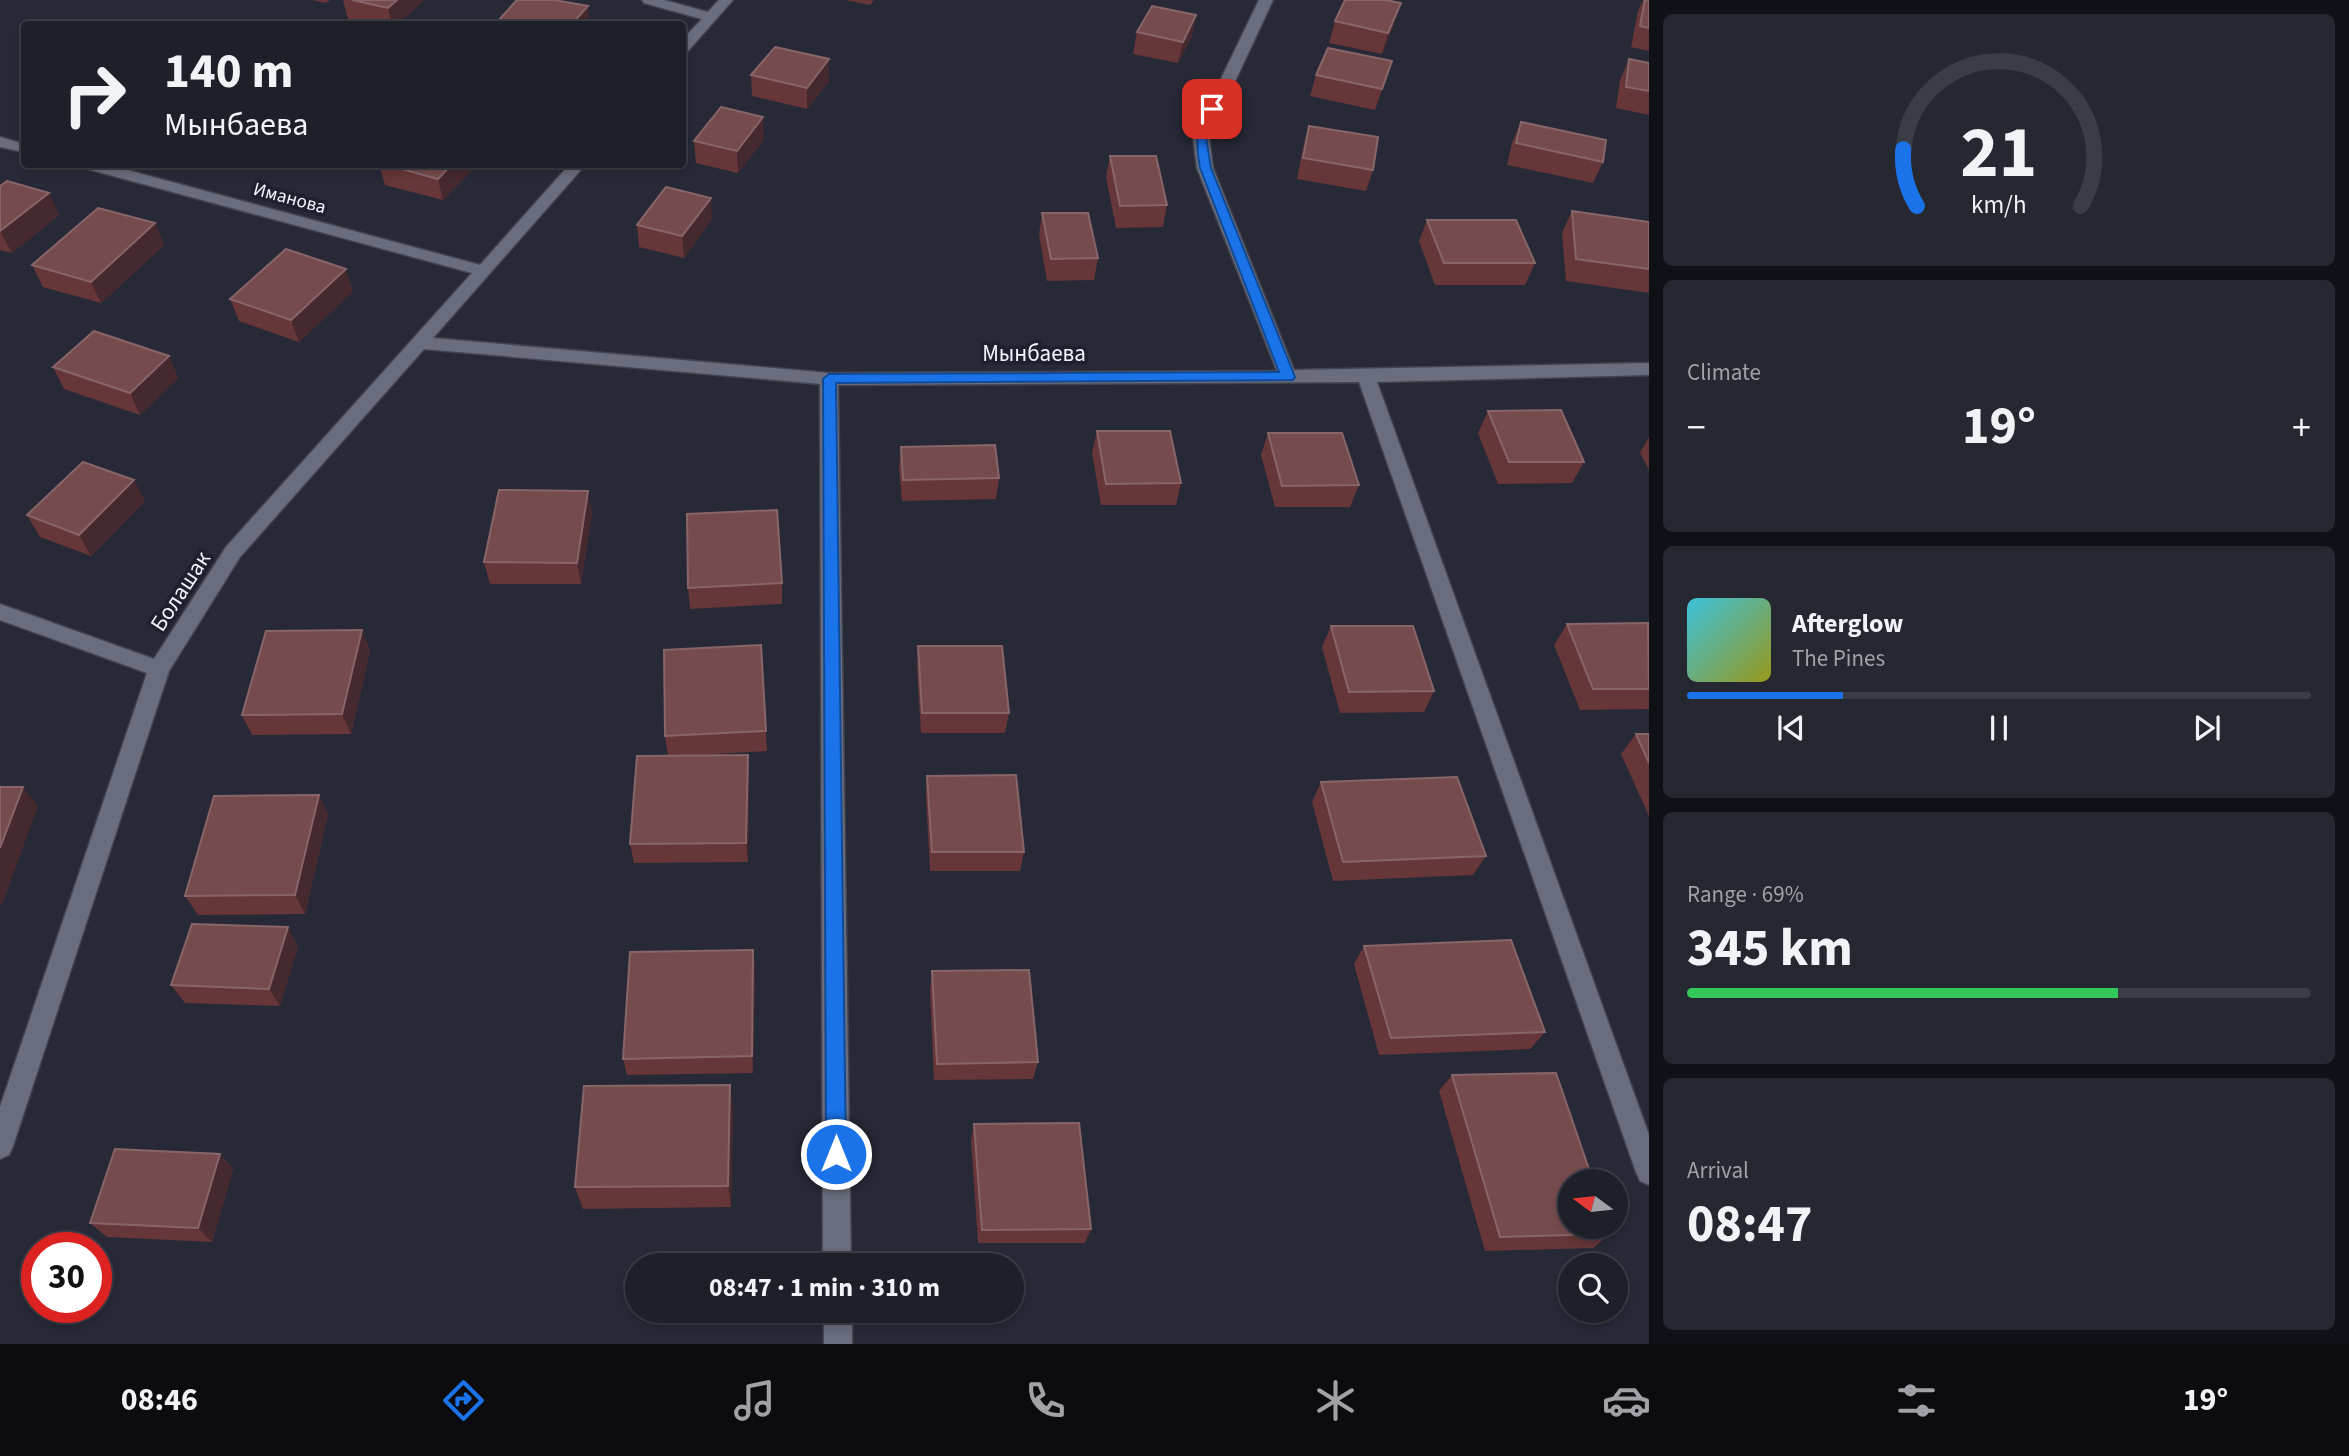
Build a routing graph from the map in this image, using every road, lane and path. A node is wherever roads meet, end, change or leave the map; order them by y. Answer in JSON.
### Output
{"nodes":[{"id":1,"x":649,"y":0,"type":"edge"},
{"id":2,"x":726,"y":0,"type":"edge"},
{"id":3,"x":1266,"y":0,"type":"edge"},
{"id":4,"x":711,"y":17,"type":"junction"},
{"id":5,"x":686,"y":44,"type":"edge"},
{"id":6,"x":0,"y":142,"type":"edge"},
{"id":7,"x":21,"y":147,"type":"edge"},
{"id":8,"x":100,"y":168,"type":"edge"},
{"id":9,"x":575,"y":168,"type":"edge"},
{"id":10,"x":484,"y":271,"type":"junction"},
{"id":11,"x":421,"y":342,"type":"junction"},
{"id":12,"x":1649,"y":369,"type":"edge"},
{"id":13,"x":1366,"y":376,"type":"junction"},
{"id":14,"x":1288,"y":377,"type":"junction"},
{"id":15,"x":829,"y":379,"type":"junction"},
{"id":16,"x":0,"y":612,"type":"edge"},
{"id":17,"x":159,"y":669,"type":"junction"},
{"id":18,"x":0,"y":1146,"type":"edge"},
{"id":19,"x":1649,"y":1172,"type":"edge"},
{"id":20,"x":837,"y":1253,"type":"edge"},
{"id":21,"x":838,"y":1323,"type":"edge"},
{"id":22,"x":838,"y":1344,"type":"edge"}],
"edges":[{"from":1,"to":4,"type":"street"},
{"from":2,"to":4,"type":"street"},
{"from":3,"to":14,"type":"street"},
{"from":4,"to":5,"type":"street"},
{"from":6,"to":7,"type":"street"},
{"from":8,"to":10,"type":"street","name":"Иманова"},
{"from":9,"to":10,"type":"street","name":"Болашак"},
{"from":10,"to":11,"type":"street","name":"Болашак"},
{"from":11,"to":15,"type":"street","name":"Мынбаева"},
{"from":11,"to":17,"type":"street","name":"Болашак"},
{"from":12,"to":13,"type":"street","name":"Мынбаева"},
{"from":13,"to":14,"type":"street","name":"Мынбаева"},
{"from":13,"to":19,"type":"street"},
{"from":14,"to":15,"type":"street","name":"Мынбаева"},
{"from":15,"to":20,"type":"street"},
{"from":16,"to":17,"type":"street"},
{"from":17,"to":18,"type":"street","name":"Болашак"},
{"from":21,"to":22,"type":"street"}]}
